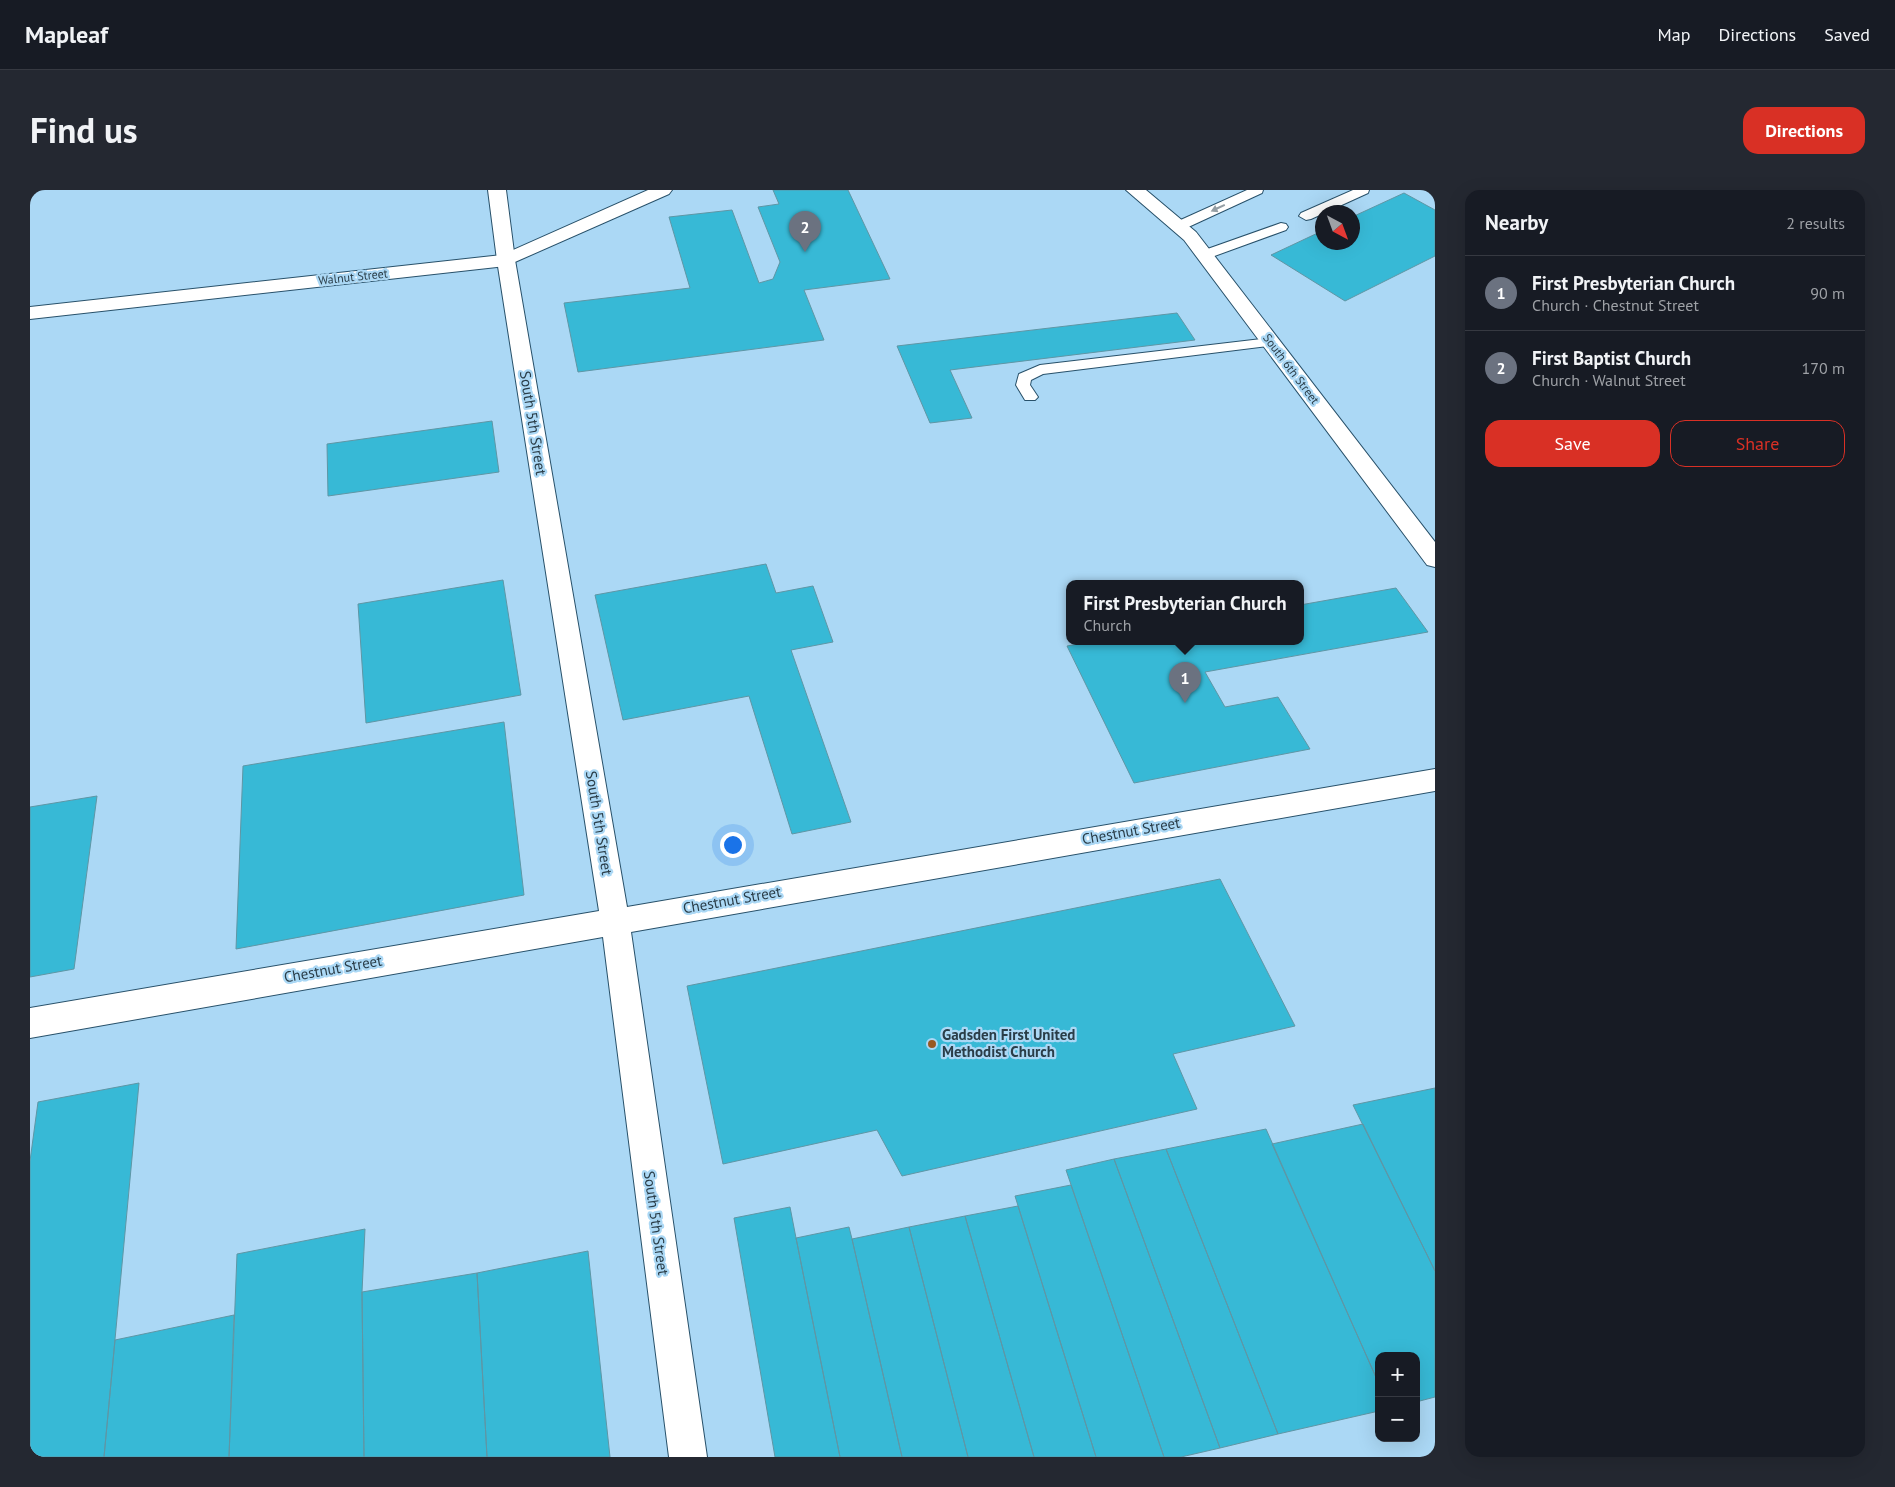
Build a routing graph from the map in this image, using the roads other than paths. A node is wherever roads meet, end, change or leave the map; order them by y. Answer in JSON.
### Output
{"nodes":[{"id":1,"x":497,"y":190,"type":"edge"},
{"id":2,"x":663,"y":190,"type":"edge"},
{"id":3,"x":1135,"y":190,"type":"edge"},
{"id":4,"x":1257,"y":190,"type":"edge"},
{"id":5,"x":1362,"y":190,"type":"edge"},
{"id":6,"x":1306,"y":216,"type":"dead end"},
{"id":7,"x":1179,"y":226,"type":"junction"},
{"id":8,"x":1281,"y":227,"type":"dead end"},
{"id":9,"x":1204,"y":255,"type":"junction"},
{"id":10,"x":506,"y":260,"type":"junction"},
{"id":11,"x":30,"y":314,"type":"edge"},
{"id":12,"x":1270,"y":342,"type":"junction"},
{"id":13,"x":1030,"y":396,"type":"dead end"},
{"id":14,"x":1435,"y":559,"type":"edge"},
{"id":15,"x":1435,"y":780,"type":"edge"},
{"id":16,"x":615,"y":920,"type":"junction"},
{"id":17,"x":30,"y":1022,"type":"edge"},
{"id":18,"x":688,"y":1457,"type":"edge"}],
"edges":[{"from":1,"to":10,"type":"street","name":"South 5th Street"},
{"from":2,"to":10,"type":"street","name":"Walnut Street"},
{"from":3,"to":7,"type":"street","name":"South 6th Street"},
{"from":4,"to":7,"type":"lane","one_way":true},
{"from":5,"to":6,"type":"lane"},
{"from":7,"to":9,"type":"street","name":"South 6th Street"},
{"from":8,"to":9,"type":"lane"},
{"from":9,"to":12,"type":"street","name":"South 6th Street"},
{"from":10,"to":11,"type":"street","name":"Walnut Street"},
{"from":10,"to":16,"type":"street","name":"South 5th Street"},
{"from":12,"to":13,"type":"lane"},
{"from":12,"to":14,"type":"street","name":"South 6th Street"},
{"from":15,"to":16,"type":"street","name":"Chestnut Street"},
{"from":16,"to":17,"type":"street","name":"Chestnut Street"},
{"from":16,"to":18,"type":"street","name":"South 5th Street"}]}
